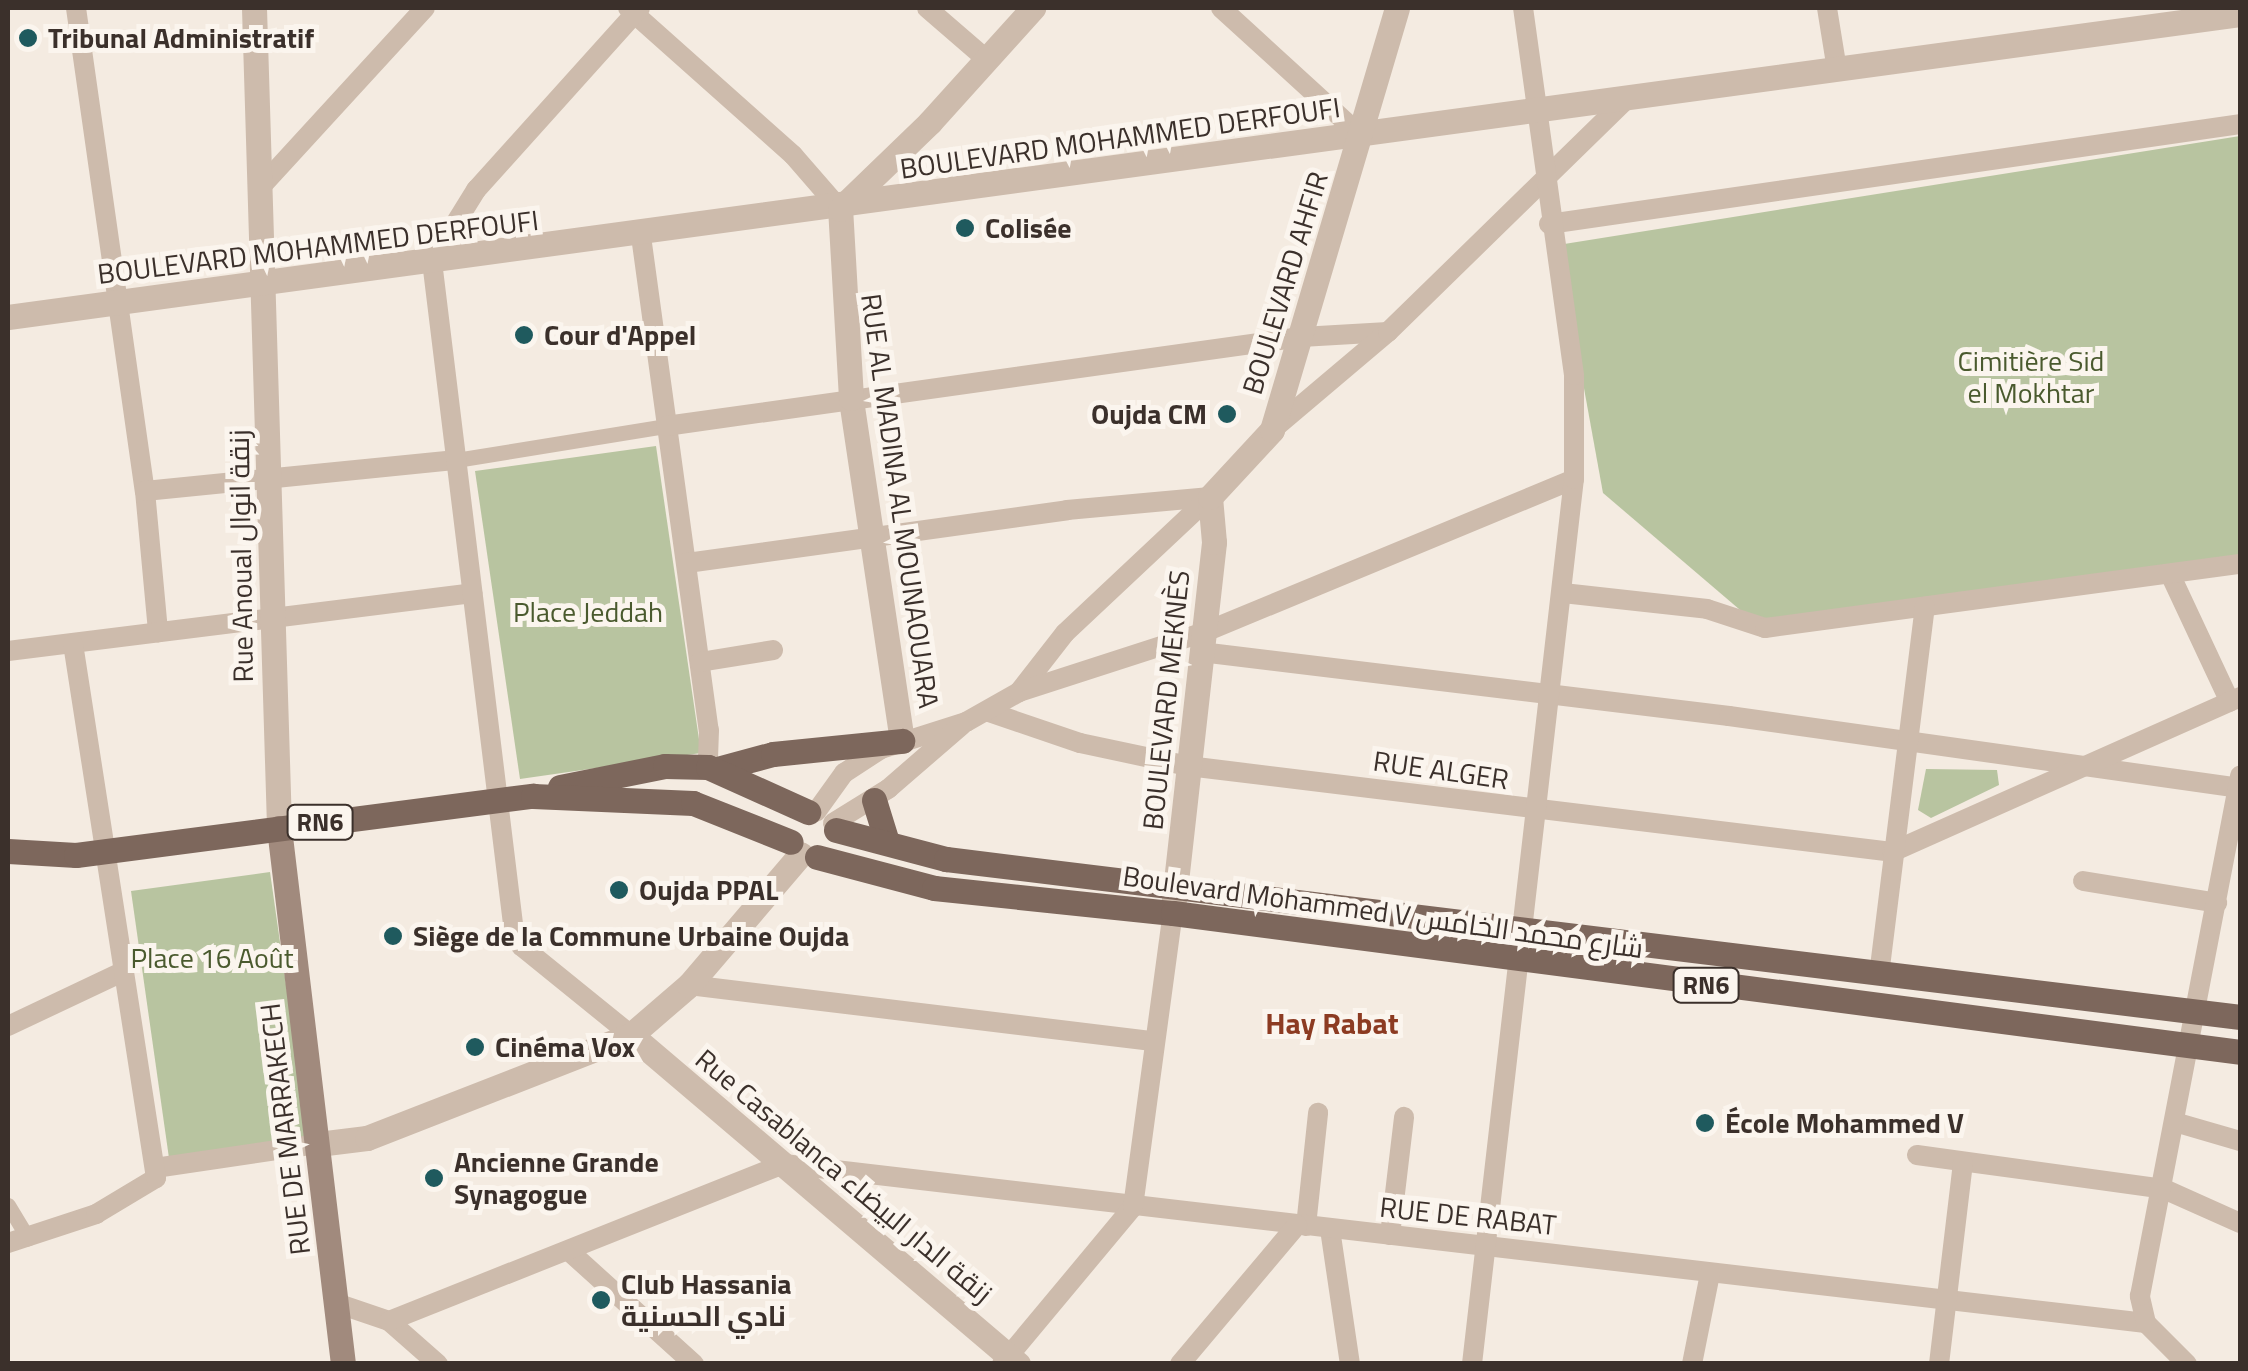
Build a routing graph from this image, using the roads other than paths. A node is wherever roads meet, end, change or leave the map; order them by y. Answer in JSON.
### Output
{"nodes":[{"id":1,"x":76,"y":8,"type":"edge"},
{"id":2,"x":254,"y":8,"type":"edge"},
{"id":3,"x":425,"y":8,"type":"edge"},
{"id":4,"x":927,"y":8,"type":"edge"},
{"id":5,"x":1032,"y":8,"type":"edge"},
{"id":6,"x":1221,"y":8,"type":"edge"},
{"id":7,"x":1396,"y":8,"type":"edge"},
{"id":8,"x":1523,"y":8,"type":"edge"},
{"id":9,"x":1827,"y":8,"type":"edge"},
{"id":10,"x":634,"y":10,"type":"edge"},
{"id":11,"x":2240,"y":14,"type":"edge"},
{"id":12,"x":986,"y":59,"type":"junction"},
{"id":13,"x":1836,"y":70,"type":"junction"},
{"id":14,"x":1630,"y":96,"type":"junction"},
{"id":15,"x":1535,"y":108,"type":"junction"},
{"id":16,"x":2240,"y":124,"type":"edge"},
{"id":17,"x":1359,"y":134,"type":"junction"},
{"id":18,"x":1543,"y":179,"type":"junction"},
{"id":19,"x":258,"y":190,"type":"junction"},
{"id":20,"x":840,"y":209,"type":"junction"},
{"id":21,"x":1550,"y":224,"type":"junction"},
{"id":22,"x":640,"y":236,"type":"junction"},
{"id":23,"x":432,"y":261,"type":"junction"},
{"id":24,"x":266,"y":283,"type":"junction"},
{"id":25,"x":117,"y":304,"type":"junction"},
{"id":26,"x":8,"y":317,"type":"edge"},
{"id":27,"x":1388,"y":332,"type":"junction"},
{"id":28,"x":1301,"y":337,"type":"junction"},
{"id":29,"x":851,"y":398,"type":"junction"},
{"id":30,"x":666,"y":426,"type":"junction"},
{"id":31,"x":1272,"y":430,"type":"junction"},
{"id":32,"x":456,"y":460,"type":"junction"},
{"id":33,"x":270,"y":474,"type":"junction"},
{"id":34,"x":1574,"y":479,"type":"junction"},
{"id":35,"x":144,"y":491,"type":"junction"},
{"id":36,"x":1210,"y":498,"type":"junction"},
{"id":37,"x":872,"y":536,"type":"junction"},
{"id":38,"x":686,"y":563,"type":"junction"},
{"id":39,"x":2240,"y":564,"type":"edge"},
{"id":40,"x":2170,"y":574,"type":"junction"},
{"id":41,"x":472,"y":593,"type":"junction"},
{"id":42,"x":1563,"y":593,"type":"junction"},
{"id":43,"x":1925,"y":607,"type":"junction"},
{"id":44,"x":269,"y":617,"type":"junction"},
{"id":45,"x":158,"y":632,"type":"junction"},
{"id":46,"x":1203,"y":642,"type":"junction"},
{"id":47,"x":73,"y":644,"type":"junction"},
{"id":48,"x":774,"y":650,"type":"dead end"},
{"id":49,"x":8,"y":652,"type":"edge"},
{"id":50,"x":700,"y":662,"type":"junction"},
{"id":51,"x":1019,"y":692,"type":"junction"},
{"id":52,"x":1548,"y":694,"type":"junction"},
{"id":53,"x":2235,"y":699,"type":"edge"},
{"id":54,"x":988,"y":712,"type":"junction"},
{"id":55,"x":966,"y":722,"type":"junction"},
{"id":56,"x":902,"y":741,"type":"junction"},
{"id":57,"x":1909,"y":742,"type":"junction"},
{"id":58,"x":2088,"y":764,"type":"junction"},
{"id":59,"x":1188,"y":766,"type":"junction"},
{"id":60,"x":712,"y":768,"type":"junction"},
{"id":61,"x":2240,"y":784,"type":"edge"},
{"id":62,"x":533,"y":796,"type":"junction"},
{"id":63,"x":874,"y":800,"type":"junction"},
{"id":64,"x":498,"y":801,"type":"junction"},
{"id":65,"x":1538,"y":812,"type":"junction"},
{"id":66,"x":823,"y":819,"type":"junction"},
{"id":67,"x":278,"y":828,"type":"junction"},
{"id":68,"x":887,"y":842,"type":"junction"},
{"id":69,"x":8,"y":851,"type":"edge"},
{"id":70,"x":108,"y":851,"type":"junction"},
{"id":71,"x":803,"y":851,"type":"junction"},
{"id":72,"x":1892,"y":852,"type":"junction"},
{"id":73,"x":2232,"y":867,"type":"edge"},
{"id":74,"x":2083,"y":881,"type":"dead end"},
{"id":75,"x":1176,"y":885,"type":"junction"},
{"id":76,"x":2217,"y":903,"type":"junction"},
{"id":77,"x":1172,"y":913,"type":"junction"},
{"id":78,"x":1523,"y":928,"type":"junction"},
{"id":79,"x":1518,"y":962,"type":"junction"},
{"id":80,"x":122,"y":972,"type":"junction"},
{"id":81,"x":1879,"y":975,"type":"junction"},
{"id":82,"x":689,"y":985,"type":"junction"},
{"id":83,"x":2198,"y":1012,"type":"junction"},
{"id":84,"x":2240,"y":1017,"type":"edge"},
{"id":85,"x":8,"y":1026,"type":"edge"},
{"id":86,"x":631,"y":1034,"type":"junction"},
{"id":87,"x":1155,"y":1041,"type":"junction"},
{"id":88,"x":2192,"y":1047,"type":"junction"},
{"id":89,"x":2240,"y":1052,"type":"edge"},
{"id":90,"x":1318,"y":1113,"type":"dead end"},
{"id":91,"x":1404,"y":1117,"type":"dead end"},
{"id":92,"x":2178,"y":1123,"type":"junction"},
{"id":93,"x":2240,"y":1141,"type":"edge"},
{"id":94,"x":318,"y":1144,"type":"junction"},
{"id":95,"x":1917,"y":1155,"type":"dead end"},
{"id":96,"x":1963,"y":1162,"type":"junction"},
{"id":97,"x":784,"y":1164,"type":"junction"},
{"id":98,"x":155,"y":1168,"type":"junction"},
{"id":99,"x":2164,"y":1190,"type":"junction"},
{"id":100,"x":8,"y":1205,"type":"edge"},
{"id":101,"x":1133,"y":1207,"type":"junction"},
{"id":102,"x":2240,"y":1224,"type":"edge"},
{"id":103,"x":1301,"y":1226,"type":"junction"},
{"id":104,"x":1330,"y":1228,"type":"junction"},
{"id":105,"x":1390,"y":1234,"type":"junction"},
{"id":106,"x":18,"y":1240,"type":"edge"},
{"id":107,"x":1488,"y":1244,"type":"junction"},
{"id":108,"x":570,"y":1252,"type":"junction"},
{"id":109,"x":1710,"y":1274,"type":"junction"},
{"id":110,"x":1947,"y":1300,"type":"junction"},
{"id":111,"x":336,"y":1304,"type":"junction"},
{"id":112,"x":389,"y":1321,"type":"junction"},
{"id":113,"x":2146,"y":1323,"type":"junction"},
{"id":114,"x":1010,"y":1361,"type":"edge"},
{"id":115,"x":343,"y":1364,"type":"edge"},
{"id":116,"x":438,"y":1364,"type":"edge"},
{"id":117,"x":694,"y":1364,"type":"edge"},
{"id":118,"x":1180,"y":1364,"type":"edge"},
{"id":119,"x":1350,"y":1364,"type":"edge"},
{"id":120,"x":1472,"y":1364,"type":"edge"},
{"id":121,"x":1692,"y":1364,"type":"edge"},
{"id":122,"x":1939,"y":1364,"type":"edge"},
{"id":123,"x":2188,"y":1364,"type":"edge"}],
"edges":[{"from":1,"to":25,"type":"street"},
{"from":2,"to":19,"type":"street","name":"Rue Anoual زنقة انوال"},
{"from":3,"to":19,"type":"street"},
{"from":4,"to":12,"type":"street"},
{"from":5,"to":12,"type":"street"},
{"from":6,"to":17,"type":"street"},
{"from":7,"to":17,"type":"street","name":"BOULEVARD AHFIR"},
{"from":8,"to":15,"type":"street"},
{"from":9,"to":13,"type":"street"},
{"from":10,"to":20,"type":"street"},
{"from":10,"to":23,"type":"street"},
{"from":11,"to":13,"type":"street","name":"BOULEVARD MOHAMMED DERFOUFI"},
{"from":12,"to":20,"type":"street"},
{"from":13,"to":14,"type":"street","name":"BOULEVARD MOHAMMED DERFOUFI"},
{"from":14,"to":15,"type":"street","name":"BOULEVARD MOHAMMED DERFOUFI"},
{"from":14,"to":18,"type":"street"},
{"from":15,"to":17,"type":"street","name":"BOULEVARD MOHAMMED DERFOUFI"},
{"from":15,"to":18,"type":"street"},
{"from":16,"to":21,"type":"street"},
{"from":17,"to":20,"type":"street","name":"BOULEVARD MOHAMMED DERFOUFI"},
{"from":17,"to":28,"type":"street","name":"BOULEVARD AHFIR"},
{"from":18,"to":21,"type":"street"},
{"from":18,"to":27,"type":"street"},
{"from":19,"to":24,"type":"street","name":"Rue Anoual زنقة انوال"},
{"from":20,"to":22,"type":"street","name":"BOULEVARD MOHAMMED DERFOUFI"},
{"from":20,"to":29,"type":"street","name":"RUE AL MADINA AL MOUNAOUARA"},
{"from":21,"to":34,"type":"street"},
{"from":22,"to":23,"type":"street","name":"BOULEVARD MOHAMMED DERFOUFI"},
{"from":22,"to":30,"type":"street"},
{"from":23,"to":24,"type":"street","name":"BOULEVARD MOHAMMED DERFOUFI"},
{"from":23,"to":32,"type":"street"},
{"from":24,"to":25,"type":"street","name":"BOULEVARD MOHAMMED DERFOUFI"},
{"from":24,"to":33,"type":"street","name":"Rue Anoual زنقة انوال"},
{"from":25,"to":26,"type":"street","name":"BOULEVARD MOHAMMED DERFOUFI"},
{"from":25,"to":35,"type":"street"},
{"from":27,"to":28,"type":"street"},
{"from":27,"to":31,"type":"street"},
{"from":28,"to":29,"type":"street"},
{"from":28,"to":31,"type":"street","name":"BOULEVARD AHFIR"},
{"from":29,"to":30,"type":"street"},
{"from":29,"to":37,"type":"street","name":"RUE AL MADINA AL MOUNAOUARA"},
{"from":30,"to":32,"type":"street"},
{"from":30,"to":38,"type":"street"},
{"from":31,"to":36,"type":"street","name":"BOULEVARD AHFIR"},
{"from":32,"to":33,"type":"street"},
{"from":32,"to":41,"type":"street"},
{"from":33,"to":35,"type":"street"},
{"from":33,"to":44,"type":"street","name":"Rue Anoual زنقة انوال"},
{"from":34,"to":42,"type":"street"},
{"from":34,"to":46,"type":"street"},
{"from":35,"to":45,"type":"street"},
{"from":36,"to":37,"type":"street"},
{"from":36,"to":46,"type":"street","name":"BOULEVARD MEKNÈS"},
{"from":36,"to":51,"type":"street"},
{"from":37,"to":38,"type":"street"},
{"from":37,"to":56,"type":"street","name":"RUE AL MADINA AL MOUNAOUARA"},
{"from":38,"to":50,"type":"street"},
{"from":39,"to":40,"type":"street"},
{"from":40,"to":43,"type":"street"},
{"from":40,"to":53,"type":"street"},
{"from":41,"to":44,"type":"street"},
{"from":41,"to":64,"type":"street"},
{"from":42,"to":43,"type":"street"},
{"from":42,"to":52,"type":"street"},
{"from":43,"to":57,"type":"street"},
{"from":44,"to":45,"type":"street"},
{"from":44,"to":67,"type":"street","name":"Rue Anoual زنقة انوال"},
{"from":45,"to":47,"type":"street"},
{"from":46,"to":51,"type":"street"},
{"from":46,"to":52,"type":"street"},
{"from":46,"to":59,"type":"street","name":"BOULEVARD MEKNÈS"},
{"from":47,"to":49,"type":"street"},
{"from":47,"to":70,"type":"street"},
{"from":48,"to":50,"type":"street"},
{"from":50,"to":60,"type":"street"},
{"from":51,"to":54,"type":"street"},
{"from":52,"to":57,"type":"street"},
{"from":52,"to":65,"type":"street"},
{"from":53,"to":58,"type":"street"},
{"from":54,"to":55,"type":"street"},
{"from":54,"to":59,"type":"street","name":"RUE ALGER"},
{"from":55,"to":56,"type":"street"},
{"from":55,"to":63,"type":"street"},
{"from":56,"to":60,"type":"main road"},
{"from":56,"to":66,"type":"street"},
{"from":57,"to":58,"type":"street"},
{"from":57,"to":72,"type":"street"},
{"from":58,"to":61,"type":"street"},
{"from":58,"to":72,"type":"street"},
{"from":59,"to":65,"type":"street","name":"RUE ALGER"},
{"from":59,"to":75,"type":"street","name":"BOULEVARD MEKNÈS"},
{"from":60,"to":62,"type":"main road","name":"Boulevard Mohammed V شارع محمد الخامس","number":"RN6"},
{"from":60,"to":66,"type":"main road","name":"Boulevard Mohammed V شارع محمد الخامس","number":"RN6"},
{"from":61,"to":73,"type":"street"},
{"from":62,"to":64,"type":"main road","name":"Boulevard Mohammed V شارع محمد الخامس","number":"RN6"},
{"from":62,"to":71,"type":"main road","name":"Boulevard Mohammed V شارع محمد الخامس","number":"RN6"},
{"from":63,"to":66,"type":"street"},
{"from":63,"to":68,"type":"main road"},
{"from":64,"to":67,"type":"main road","name":"Boulevard Mohammed V شارع محمد الخامس","number":"RN6"},
{"from":64,"to":86,"type":"street"},
{"from":65,"to":72,"type":"street","name":"RUE ALGER"},
{"from":65,"to":78,"type":"street"},
{"from":66,"to":68,"type":"main road","name":"Boulevard Mohammed V شارع محمد الخامس","number":"RN6"},
{"from":66,"to":71,"type":"main road"},
{"from":66,"to":71,"type":"main road"},
{"from":67,"to":70,"type":"main road","name":"Boulevard Mohammed V شارع محمد الخامس","number":"RN6"},
{"from":67,"to":94,"type":"main road","name":"RUE DE MARRAKECH"},
{"from":68,"to":75,"type":"main road","name":"Boulevard Mohammed V شارع محمد الخامس","number":"RN6"},
{"from":69,"to":70,"type":"main road","name":"Boulevard Mohammed V شارع محمد الخامس","number":"RN6"},
{"from":70,"to":80,"type":"street"},
{"from":71,"to":77,"type":"main road","name":"Boulevard Mohammed V شارع محمد الخامس","number":"RN6"},
{"from":71,"to":82,"type":"street"},
{"from":72,"to":81,"type":"street"},
{"from":73,"to":76,"type":"street"},
{"from":74,"to":76,"type":"street"},
{"from":75,"to":77,"type":"street","name":"BOULEVARD MEKNÈS"},
{"from":75,"to":78,"type":"main road","name":"Boulevard Mohammed V شارع محمد الخامس","number":"RN6"},
{"from":76,"to":83,"type":"street"},
{"from":77,"to":79,"type":"main road","name":"Boulevard Mohammed V شارع محمد الخامس","number":"RN6"},
{"from":77,"to":87,"type":"street","name":"BOULEVARD MEKNÈS"},
{"from":78,"to":79,"type":"street"},
{"from":78,"to":81,"type":"main road","name":"Boulevard Mohammed V شارع محمد الخامس","number":"RN6"},
{"from":79,"to":88,"type":"main road","name":"Boulevard Mohammed V شارع محمد الخامس","number":"RN6"},
{"from":79,"to":107,"type":"street"},
{"from":80,"to":85,"type":"street"},
{"from":80,"to":98,"type":"street"},
{"from":81,"to":83,"type":"main road","name":"Boulevard Mohammed V شارع محمد الخامس","number":"RN6"},
{"from":82,"to":86,"type":"street"},
{"from":82,"to":87,"type":"street"},
{"from":83,"to":84,"type":"main road","name":"Boulevard Mohammed V شارع محمد الخامس","number":"RN6"},
{"from":83,"to":88,"type":"street"},
{"from":86,"to":94,"type":"street"},
{"from":86,"to":97,"type":"street","name":"Rue Casablanca زنقة الدار البيضاء"},
{"from":87,"to":101,"type":"street","name":"BOULEVARD MEKNÈS"},
{"from":88,"to":89,"type":"main road","name":"Boulevard Mohammed V شارع محمد الخامس","number":"RN6"},
{"from":88,"to":92,"type":"street"},
{"from":90,"to":103,"type":"street"},
{"from":91,"to":105,"type":"street"},
{"from":92,"to":93,"type":"street"},
{"from":92,"to":99,"type":"street"},
{"from":94,"to":98,"type":"street"},
{"from":94,"to":111,"type":"main road","name":"RUE DE MARRAKECH"},
{"from":95,"to":96,"type":"street"},
{"from":96,"to":99,"type":"street"},
{"from":96,"to":110,"type":"street"},
{"from":97,"to":101,"type":"street","name":"RUE DE RABAT"},
{"from":97,"to":108,"type":"street"},
{"from":97,"to":114,"type":"street","name":"Rue Casablanca زنقة الدار البيضاء"},
{"from":98,"to":106,"type":"street"},
{"from":99,"to":102,"type":"street"},
{"from":99,"to":113,"type":"street"},
{"from":100,"to":106,"type":"street"},
{"from":101,"to":103,"type":"street","name":"RUE DE RABAT"},
{"from":101,"to":114,"type":"street"},
{"from":103,"to":104,"type":"street","name":"RUE DE RABAT"},
{"from":103,"to":118,"type":"street"},
{"from":104,"to":105,"type":"street","name":"RUE DE RABAT"},
{"from":104,"to":119,"type":"street"},
{"from":105,"to":107,"type":"street","name":"RUE DE RABAT"},
{"from":107,"to":109,"type":"street","name":"RUE DE RABAT"},
{"from":107,"to":120,"type":"street"},
{"from":108,"to":112,"type":"street"},
{"from":108,"to":117,"type":"street"},
{"from":109,"to":110,"type":"street","name":"RUE DE RABAT"},
{"from":109,"to":121,"type":"street"},
{"from":110,"to":113,"type":"street","name":"RUE DE RABAT"},
{"from":110,"to":122,"type":"street"},
{"from":111,"to":112,"type":"street"},
{"from":111,"to":115,"type":"main road","name":"RUE DE MARRAKECH"},
{"from":112,"to":116,"type":"street"},
{"from":113,"to":123,"type":"street"}]}
